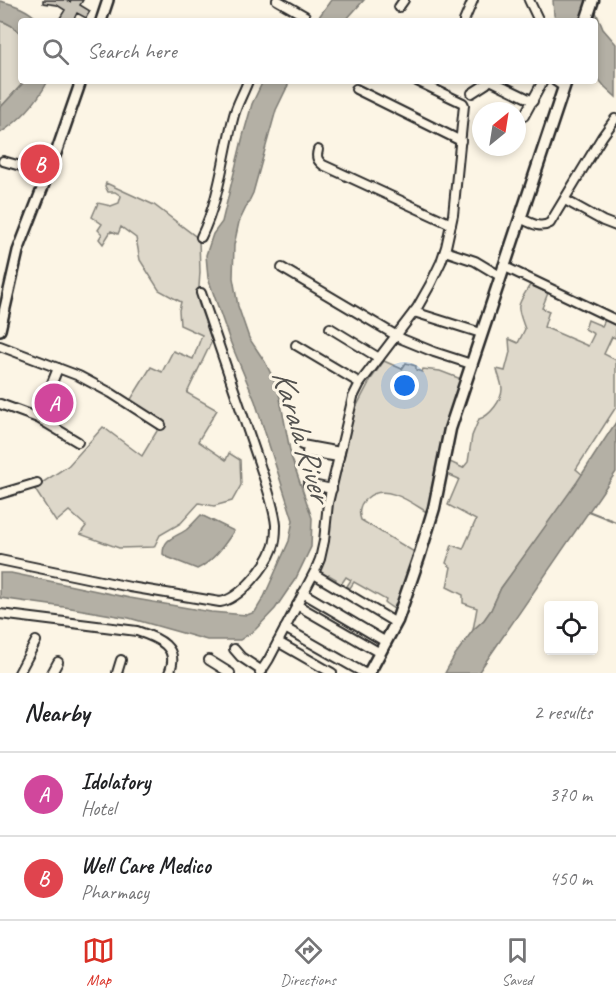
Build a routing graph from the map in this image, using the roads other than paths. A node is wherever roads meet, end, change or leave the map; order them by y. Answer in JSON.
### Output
{"nodes":[{"id":1,"x":108,"y":0,"type":"edge"},
{"id":2,"x":277,"y":0,"type":"edge"},
{"id":3,"x":473,"y":0,"type":"edge"},
{"id":4,"x":528,"y":0,"type":"edge"},
{"id":5,"x":593,"y":0,"type":"edge"},
{"id":6,"x":102,"y":18,"type":"edge"},
{"id":7,"x":303,"y":18,"type":"edge"},
{"id":8,"x":465,"y":18,"type":"edge"},
{"id":9,"x":537,"y":18,"type":"edge"},
{"id":10,"x":587,"y":18,"type":"edge"},
{"id":11,"x":80,"y":84,"type":"edge"},
{"id":12,"x":247,"y":84,"type":"edge"},
{"id":13,"x":427,"y":84,"type":"edge"},
{"id":14,"x":486,"y":84,"type":"edge"},
{"id":15,"x":497,"y":84,"type":"edge"},
{"id":16,"x":542,"y":84,"type":"edge"},
{"id":17,"x":561,"y":84,"type":"edge"},
{"id":18,"x":356,"y":89,"type":"dead end"},
{"id":19,"x":472,"y":93,"type":"dead end"},
{"id":20,"x":533,"y":101,"type":"junction"},
{"id":21,"x":526,"y":113,"type":"edge"},
{"id":22,"x":615,"y":119,"type":"edge"},
{"id":23,"x":460,"y":141,"type":"junction"},
{"id":24,"x":318,"y":150,"type":"dead end"},
{"id":25,"x":3,"y":161,"type":"dead end"},
{"id":26,"x":47,"y":175,"type":"junction"},
{"id":27,"x":565,"y":200,"type":"junction"},
{"id":28,"x":520,"y":218,"type":"junction"},
{"id":29,"x":451,"y":224,"type":"junction"},
{"id":30,"x":616,"y":226,"type":"edge"},
{"id":31,"x":201,"y":237,"type":"dead end"},
{"id":32,"x":445,"y":251,"type":"junction"},
{"id":33,"x":282,"y":268,"type":"dead end"},
{"id":34,"x":502,"y":271,"type":"junction"},
{"id":35,"x":201,"y":293,"type":"dead end"},
{"id":36,"x":414,"y":312,"type":"junction"},
{"id":37,"x":616,"y":320,"type":"edge"},
{"id":38,"x":330,"y":328,"type":"dead end"},
{"id":39,"x":0,"y":330,"type":"edge"},
{"id":40,"x":481,"y":333,"type":"junction"},
{"id":41,"x":396,"y":335,"type":"junction"},
{"id":42,"x":296,"y":345,"type":"dead end"},
{"id":43,"x":0,"y":346,"type":"edge"},
{"id":44,"x":379,"y":358,"type":"junction"},
{"id":45,"x":471,"y":363,"type":"junction"},
{"id":46,"x":58,"y":368,"type":"junction"},
{"id":47,"x":360,"y":382,"type":"junction"},
{"id":48,"x":0,"y":404,"type":"edge"},
{"id":49,"x":38,"y":418,"type":"junction"},
{"id":50,"x":161,"y":425,"type":"dead end"},
{"id":51,"x":78,"y":442,"type":"dead end"},
{"id":52,"x":302,"y":445,"type":"dead end"},
{"id":53,"x":307,"y":452,"type":"dead end"},
{"id":54,"x":339,"y":454,"type":"junction"},
{"id":55,"x":38,"y":483,"type":"dead end"},
{"id":56,"x":308,"y":484,"type":"dead end"},
{"id":57,"x":332,"y":489,"type":"junction"},
{"id":58,"x":0,"y":494,"type":"edge"},
{"id":59,"x":0,"y":560,"type":"edge"},
{"id":60,"x":314,"y":574,"type":"junction"},
{"id":61,"x":303,"y":593,"type":"junction"},
{"id":62,"x":297,"y":605,"type":"junction"},
{"id":63,"x":0,"y":614,"type":"edge"},
{"id":64,"x":396,"y":622,"type":"junction"},
{"id":65,"x":285,"y":628,"type":"junction"},
{"id":66,"x":36,"y":641,"type":"dead end"},
{"id":67,"x":278,"y":642,"type":"junction"},
{"id":68,"x":383,"y":647,"type":"junction"},
{"id":69,"x":234,"y":650,"type":"dead end"},
{"id":70,"x":121,"y":660,"type":"dead end"},
{"id":71,"x":209,"y":660,"type":"dead end"},
{"id":72,"x":58,"y":663,"type":"dead end"},
{"id":73,"x":261,"y":672,"type":"edge"},
{"id":74,"x":19,"y":673,"type":"edge"},
{"id":75,"x":52,"y":673,"type":"edge"},
{"id":76,"x":117,"y":673,"type":"edge"},
{"id":77,"x":169,"y":673,"type":"edge"},
{"id":78,"x":230,"y":673,"type":"edge"},
{"id":79,"x":332,"y":673,"type":"edge"},
{"id":80,"x":364,"y":673,"type":"edge"},
{"id":81,"x":369,"y":673,"type":"edge"}],
"edges":[{"from":1,"to":6,"type":"street"},
{"from":2,"to":7,"type":"street"},
{"from":3,"to":8,"type":"street"},
{"from":4,"to":9,"type":"street"},
{"from":5,"to":10,"type":"main road"},
{"from":11,"to":26,"type":"street"},
{"from":12,"to":31,"type":"street"},
{"from":13,"to":23,"type":"street"},
{"from":14,"to":19,"type":"street"},
{"from":15,"to":20,"type":"street"},
{"from":16,"to":20,"type":"street"},
{"from":17,"to":28,"type":"main road"},
{"from":18,"to":23,"type":"street"},
{"from":20,"to":21,"type":"street"},
{"from":22,"to":27,"type":"street"},
{"from":23,"to":29,"type":"street"},
{"from":24,"to":29,"type":"street"},
{"from":25,"to":26,"type":"street"},
{"from":26,"to":39,"type":"street"},
{"from":27,"to":28,"type":"street"},
{"from":27,"to":30,"type":"street"},
{"from":28,"to":34,"type":"main road"},
{"from":29,"to":32,"type":"street"},
{"from":32,"to":34,"type":"street"},
{"from":32,"to":36,"type":"street"},
{"from":33,"to":41,"type":"street"},
{"from":34,"to":37,"type":"street"},
{"from":34,"to":40,"type":"main road"},
{"from":35,"to":59,"type":"street"},
{"from":36,"to":40,"type":"street"},
{"from":36,"to":41,"type":"street"},
{"from":38,"to":44,"type":"street"},
{"from":40,"to":45,"type":"main road"},
{"from":41,"to":44,"type":"street"},
{"from":41,"to":45,"type":"street"},
{"from":42,"to":47,"type":"street"},
{"from":43,"to":46,"type":"street"},
{"from":44,"to":47,"type":"street"},
{"from":45,"to":64,"type":"main road"},
{"from":46,"to":49,"type":"street"},
{"from":46,"to":50,"type":"street"},
{"from":47,"to":54,"type":"street"},
{"from":48,"to":49,"type":"street"},
{"from":49,"to":51,"type":"street"},
{"from":52,"to":54,"type":"street"},
{"from":53,"to":54,"type":"street"},
{"from":54,"to":57,"type":"street"},
{"from":55,"to":58,"type":"street"},
{"from":56,"to":57,"type":"street"},
{"from":57,"to":60,"type":"street"},
{"from":60,"to":61,"type":"street"},
{"from":60,"to":64,"type":"street"},
{"from":61,"to":62,"type":"street"},
{"from":61,"to":68,"type":"street"},
{"from":62,"to":65,"type":"street"},
{"from":62,"to":68,"type":"street"},
{"from":63,"to":77,"type":"street"},
{"from":64,"to":68,"type":"main road"},
{"from":65,"to":67,"type":"street"},
{"from":65,"to":80,"type":"street"},
{"from":66,"to":74,"type":"street"},
{"from":67,"to":73,"type":"street"},
{"from":67,"to":79,"type":"street"},
{"from":68,"to":81,"type":"main road"},
{"from":69,"to":73,"type":"street"},
{"from":70,"to":76,"type":"street"},
{"from":71,"to":78,"type":"street"},
{"from":72,"to":75,"type":"street"}]}
